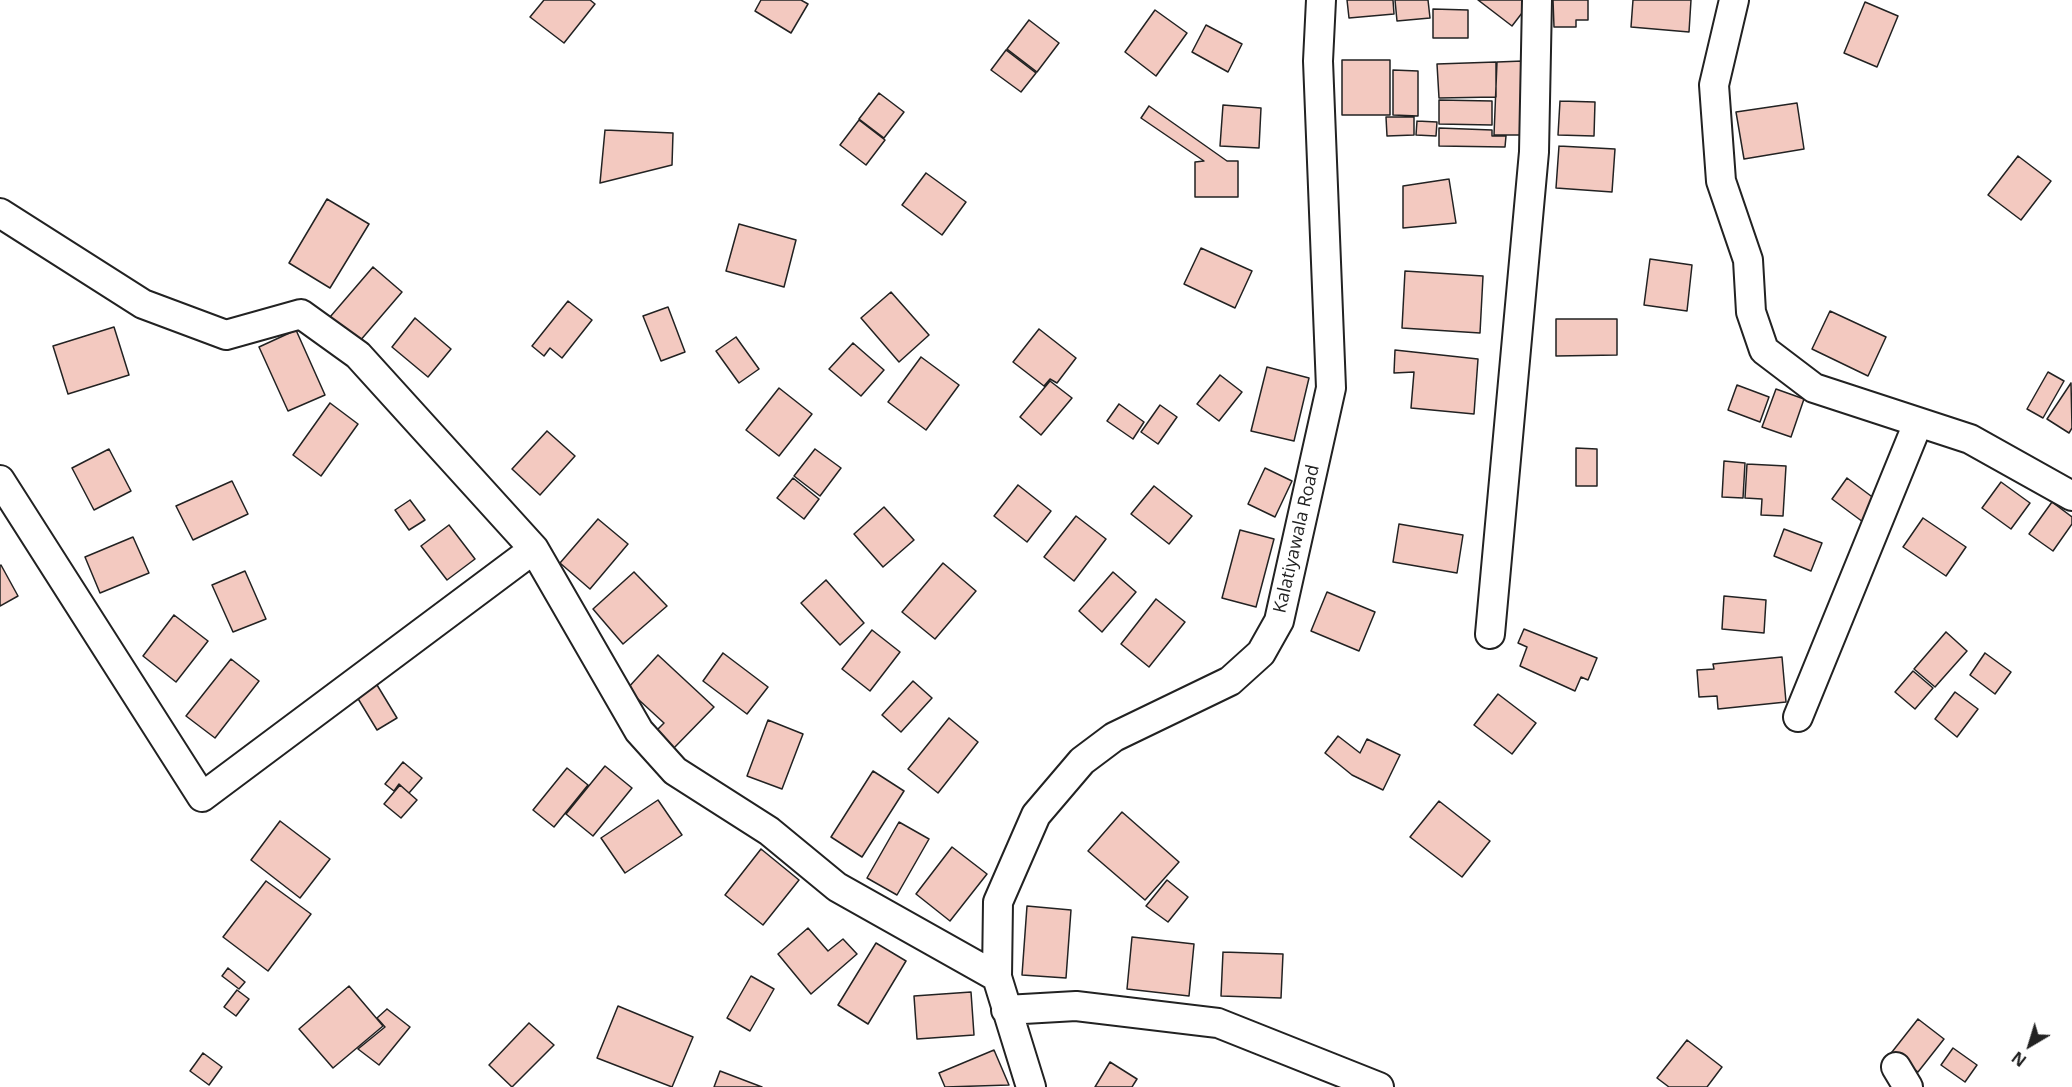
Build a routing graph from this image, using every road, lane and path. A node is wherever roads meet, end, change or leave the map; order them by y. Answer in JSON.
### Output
{"nodes":[{"id":1,"x":1320,"y":0,"type":"edge"},
{"id":2,"x":1537,"y":0,"type":"edge"},
{"id":3,"x":1734,"y":0,"type":"edge"},
{"id":4,"x":0,"y":213,"type":"edge"},
{"id":5,"x":1918,"y":423,"type":"junction"},
{"id":6,"x":0,"y":480,"type":"edge"},
{"id":7,"x":2072,"y":496,"type":"edge"},
{"id":8,"x":534,"y":549,"type":"junction"},
{"id":9,"x":1490,"y":634,"type":"dead end"},
{"id":10,"x":1798,"y":717,"type":"dead end"},
{"id":11,"x":997,"y":977,"type":"junction"},
{"id":12,"x":1006,"y":1010,"type":"junction"},
{"id":13,"x":1031,"y":1087,"type":"edge"},
{"id":14,"x":1379,"y":1087,"type":"edge"}],
"edges":[{"from":1,"to":11,"type":"street","name":"Kalatiyawala Road"},
{"from":2,"to":9,"type":"street"},
{"from":3,"to":5,"type":"street"},
{"from":4,"to":8,"type":"street"},
{"from":5,"to":7,"type":"street"},
{"from":5,"to":10,"type":"street"},
{"from":6,"to":8,"type":"street"},
{"from":8,"to":11,"type":"street"},
{"from":11,"to":12,"type":"street","name":"Kalatiyawala Road"},
{"from":12,"to":13,"type":"street","name":"Kalatiyawala Road"},
{"from":12,"to":14,"type":"street"}]}
